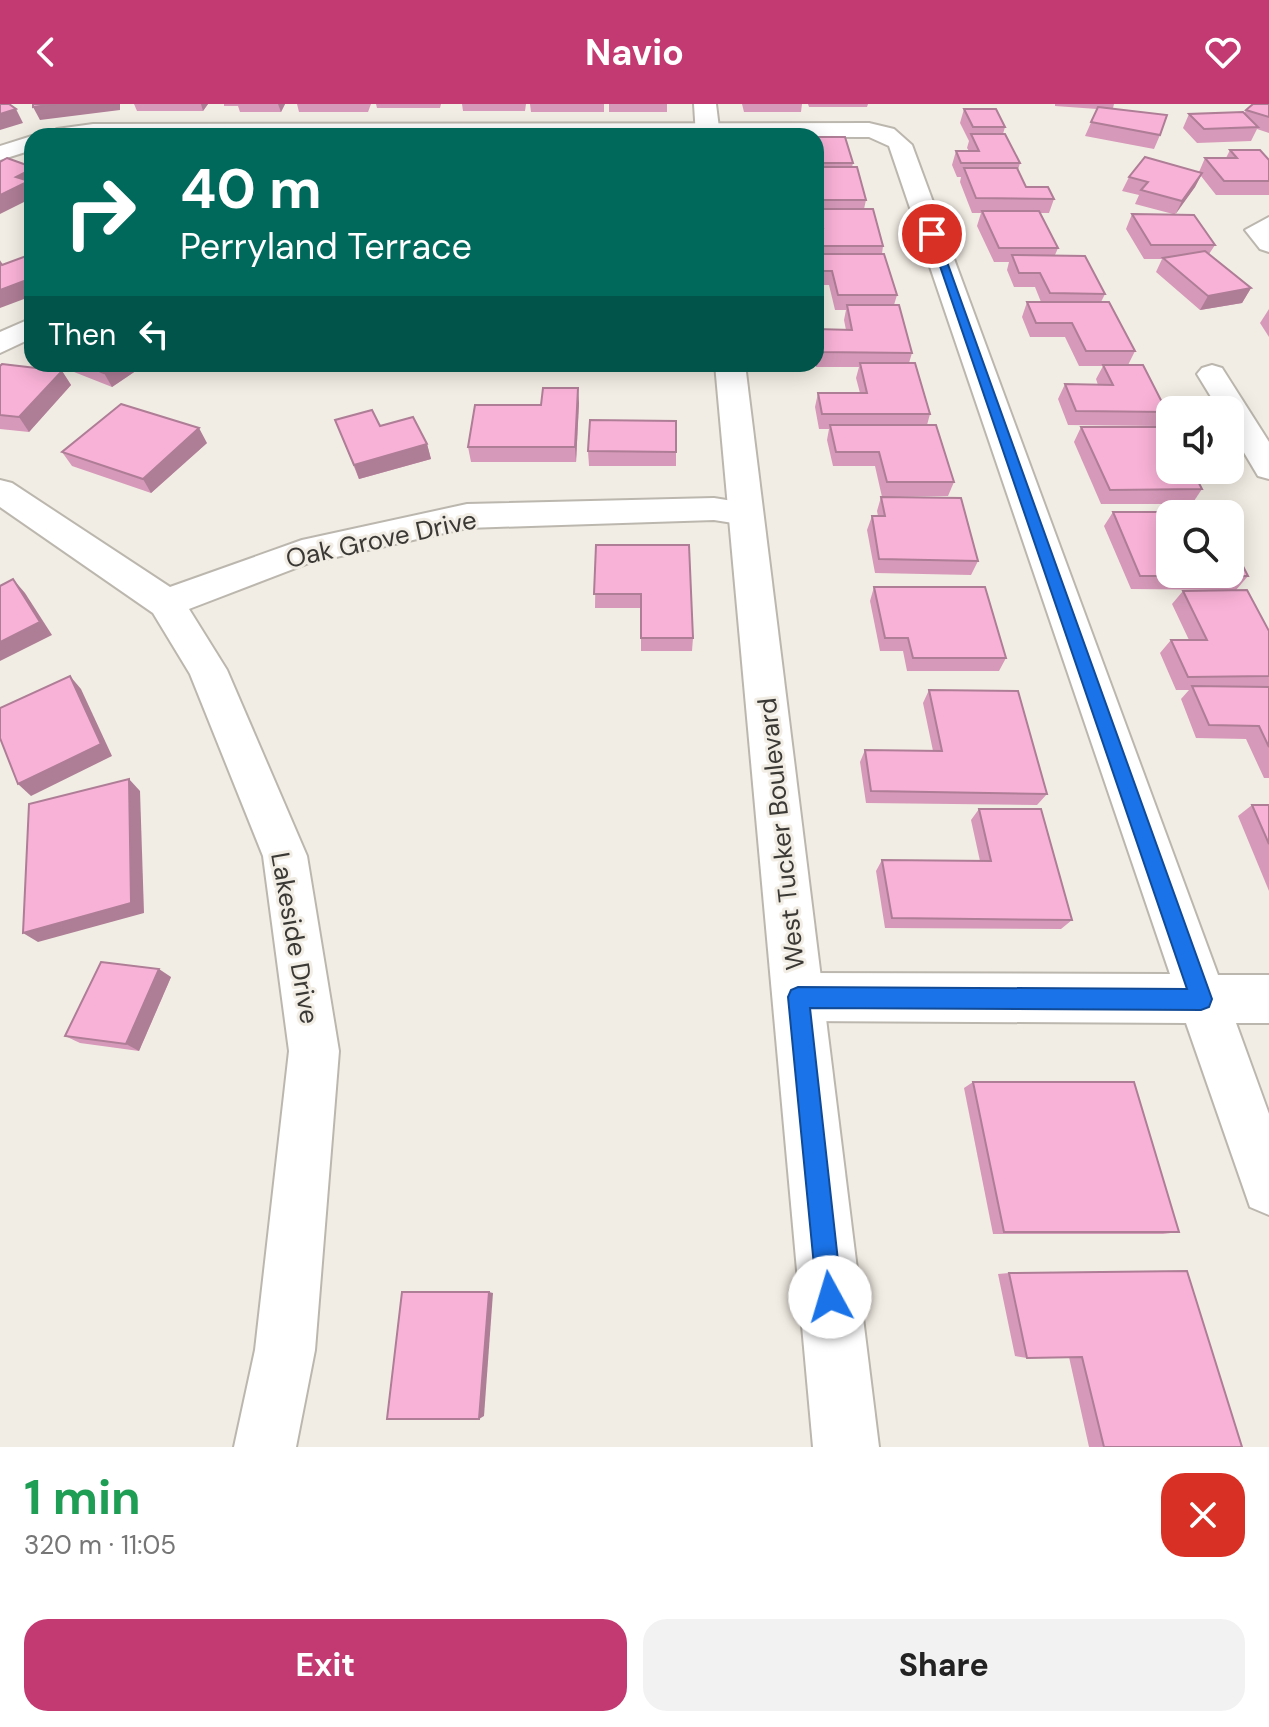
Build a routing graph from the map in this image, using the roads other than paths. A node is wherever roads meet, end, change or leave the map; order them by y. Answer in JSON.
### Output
{"nodes":[{"id":1,"x":705,"y":104,"type":"edge"},
{"id":2,"x":707,"y":128,"type":"edge"},
{"id":3,"x":824,"y":131,"type":"edge"},
{"id":4,"x":24,"y":146,"type":"edge"},
{"id":5,"x":0,"y":153,"type":"edge"},
{"id":6,"x":1269,"y":224,"type":"edge"},
{"id":7,"x":1269,"y":244,"type":"edge"},
{"id":8,"x":24,"y":330,"type":"edge"},
{"id":9,"x":0,"y":344,"type":"edge"},
{"id":10,"x":731,"y":372,"type":"edge"},
{"id":11,"x":1212,"y":374,"type":"dead end"},
{"id":12,"x":1269,"y":468,"type":"edge"},
{"id":13,"x":0,"y":491,"type":"edge"},
{"id":14,"x":746,"y":513,"type":"junction"},
{"id":15,"x":166,"y":603,"type":"junction"},
{"id":16,"x":798,"y":997,"type":"junction"},
{"id":17,"x":1201,"y":999,"type":"junction"},
{"id":18,"x":1269,"y":999,"type":"edge"},
{"id":19,"x":1269,"y":1188,"type":"edge"},
{"id":20,"x":265,"y":1447,"type":"edge"},
{"id":21,"x":846,"y":1447,"type":"edge"}],
"edges":[{"from":1,"to":2,"type":"street"},
{"from":3,"to":17,"type":"street"},
{"from":4,"to":5,"type":"street"},
{"from":6,"to":7,"type":"street"},
{"from":8,"to":9,"type":"street"},
{"from":10,"to":14,"type":"street","name":"West Tucker Boulevard"},
{"from":11,"to":12,"type":"street"},
{"from":13,"to":15,"type":"street","name":"Lakeside Drive"},
{"from":14,"to":15,"type":"street","name":"Oak Grove Drive"},
{"from":14,"to":16,"type":"street","name":"West Tucker Boulevard"},
{"from":15,"to":20,"type":"street","name":"Lakeside Drive"},
{"from":16,"to":17,"type":"street"},
{"from":16,"to":21,"type":"street","name":"West Tucker Boulevard"},
{"from":17,"to":18,"type":"street"},
{"from":17,"to":19,"type":"street"}]}
